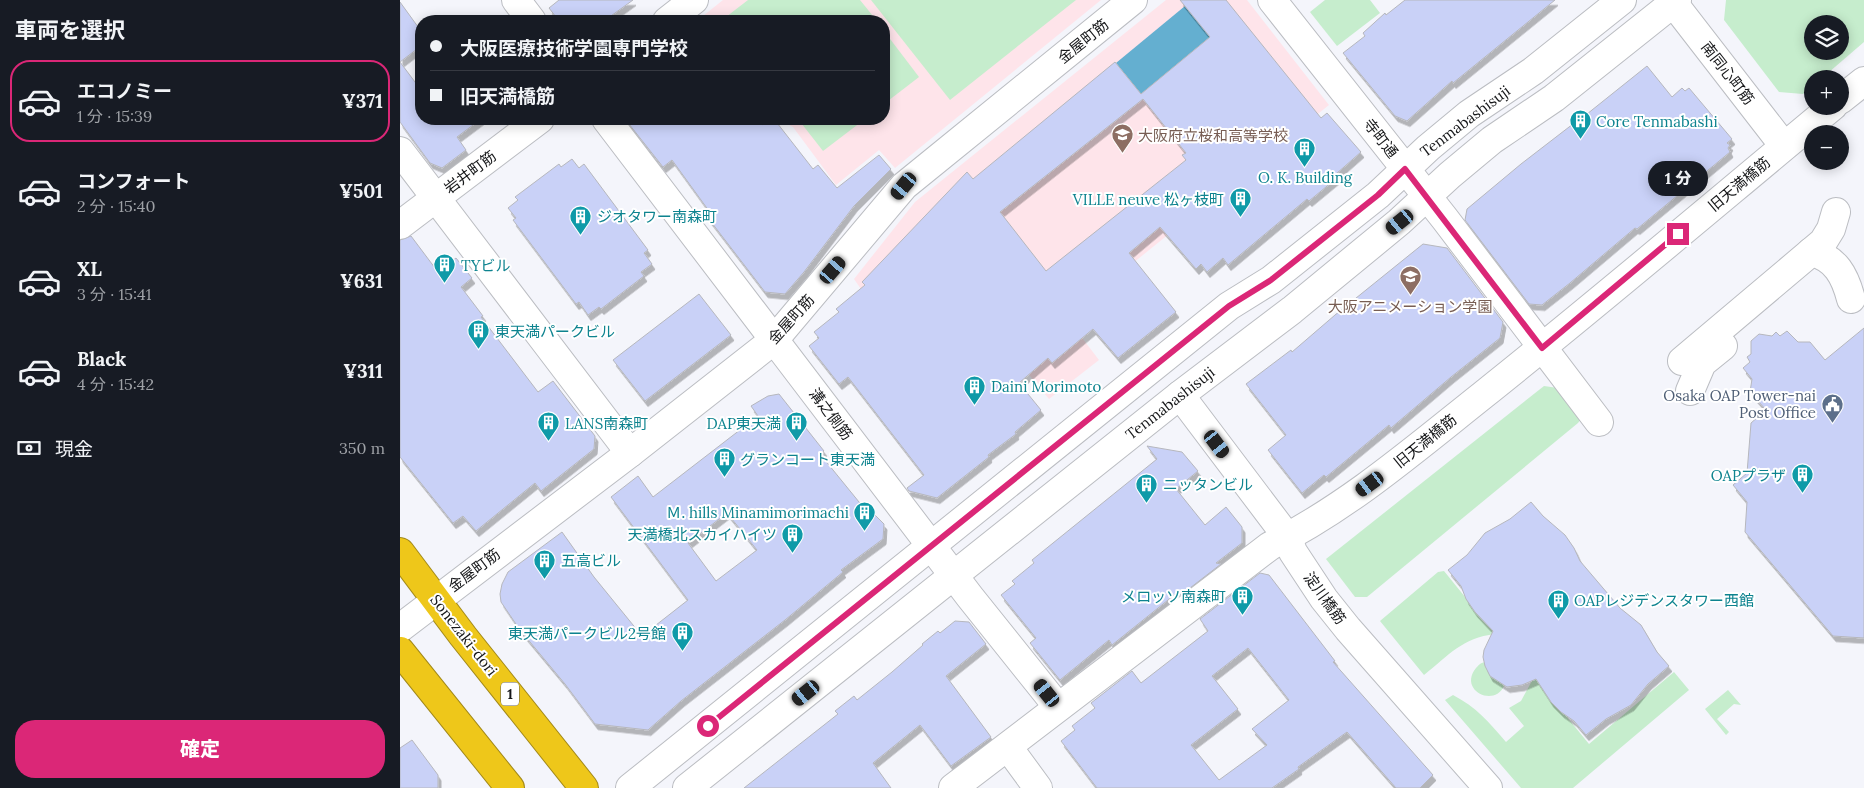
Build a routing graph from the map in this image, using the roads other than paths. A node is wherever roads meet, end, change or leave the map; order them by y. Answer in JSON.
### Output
{"nodes":[{"id":1,"x":516,"y":0,"type":"edge"},
{"id":2,"x":694,"y":0,"type":"edge"},
{"id":3,"x":1133,"y":0,"type":"edge"},
{"id":4,"x":1272,"y":0,"type":"edge"},
{"id":5,"x":1622,"y":0,"type":"edge"},
{"id":6,"x":1674,"y":1,"type":"edge"},
{"id":7,"x":527,"y":15,"type":"edge"},
{"id":8,"x":675,"y":15,"type":"edge"},
{"id":9,"x":1864,"y":80,"type":"edge"},
{"id":10,"x":1849,"y":92,"type":"edge"},
{"id":11,"x":1822,"y":115,"type":"edge"},
{"id":12,"x":532,"y":125,"type":"edge"},
{"id":13,"x":611,"y":125,"type":"edge"},
{"id":14,"x":1784,"y":146,"type":"junction"},
{"id":15,"x":400,"y":151,"type":"edge"},
{"id":16,"x":1405,"y":169,"type":"junction"},
{"id":17,"x":1427,"y":197,"type":"junction"},
{"id":18,"x":436,"y":198,"type":"junction"},
{"id":19,"x":1836,"y":212,"type":"dead end"},
{"id":20,"x":400,"y":225,"type":"edge"},
{"id":21,"x":1811,"y":252,"type":"junction"},
{"id":22,"x":1803,"y":280,"type":"dead end"},
{"id":23,"x":1851,"y":299,"type":"dead end"},
{"id":24,"x":774,"y":340,"type":"junction"},
{"id":25,"x":1542,"y":348,"type":"junction"},
{"id":26,"x":1682,"y":361,"type":"dead end"},
{"id":27,"x":1690,"y":391,"type":"dead end"},
{"id":28,"x":1180,"y":395,"type":"junction"},
{"id":29,"x":1599,"y":422,"type":"dead end"},
{"id":30,"x":630,"y":453,"type":"junction"},
{"id":31,"x":1288,"y":538,"type":"junction"},
{"id":32,"x":931,"y":546,"type":"junction"},
{"id":33,"x":400,"y":552,"type":"edge"},
{"id":34,"x":954,"y":575,"type":"junction"},
{"id":35,"x":436,"y":600,"type":"junction"},
{"id":36,"x":400,"y":628,"type":"edge"},
{"id":37,"x":400,"y":651,"type":"edge"},
{"id":38,"x":1058,"y":707,"type":"junction"},
{"id":39,"x":1008,"y":747,"type":"junction"},
{"id":40,"x":510,"y":788,"type":"edge"},
{"id":41,"x":584,"y":788,"type":"edge"},
{"id":42,"x":630,"y":788,"type":"edge"},
{"id":43,"x":687,"y":788,"type":"edge"},
{"id":44,"x":953,"y":788,"type":"edge"},
{"id":45,"x":1038,"y":788,"type":"edge"},
{"id":46,"x":1488,"y":788,"type":"edge"}],
"edges":[{"from":1,"to":7,"type":"street"},
{"from":2,"to":8,"type":"street"},
{"from":3,"to":24,"type":"street","name":"金屋町筋"},
{"from":4,"to":16,"type":"street","name":"寺町通"},
{"from":5,"to":16,"type":"street","name":"Tenmabashisuji"},
{"from":6,"to":14,"type":"street","name":"南同心町筋"},
{"from":6,"to":17,"type":"street","name":"Tenmabashisuji"},
{"from":9,"to":10,"type":"street"},
{"from":11,"to":14,"type":"street","name":"旧天満橋筋"},
{"from":12,"to":18,"type":"street","name":"岩井町筋"},
{"from":13,"to":24,"type":"street","name":"溝之側筋"},
{"from":14,"to":25,"type":"street","name":"旧天満橋筋"},
{"from":15,"to":18,"type":"street"},
{"from":16,"to":17,"type":"street","name":"寺町通"},
{"from":16,"to":32,"type":"street","name":"Tenmabashisuji"},
{"from":17,"to":25,"type":"street","name":"寺町通"},
{"from":17,"to":28,"type":"street","name":"Tenmabashisuji"},
{"from":18,"to":20,"type":"street","name":"岩井町筋"},
{"from":18,"to":30,"type":"street"},
{"from":19,"to":21,"type":"street"},
{"from":21,"to":23,"type":"street"},
{"from":21,"to":26,"type":"street"},
{"from":22,"to":27,"type":"street"},
{"from":24,"to":30,"type":"street","name":"金屋町筋"},
{"from":24,"to":32,"type":"street","name":"溝之側筋"},
{"from":25,"to":29,"type":"street","name":"寺町通"},
{"from":25,"to":31,"type":"street","name":"旧天満橋筋"},
{"from":28,"to":31,"type":"street","name":"淀川橋筋"},
{"from":28,"to":34,"type":"street","name":"Tenmabashisuji"},
{"from":30,"to":35,"type":"street","name":"金屋町筋"},
{"from":31,"to":38,"type":"street","name":"旧天満橋筋"},
{"from":31,"to":46,"type":"street","name":"淀川橋筋"},
{"from":32,"to":34,"type":"street","name":"溝之側筋"},
{"from":32,"to":42,"type":"street","name":"Tenmabashisuji"},
{"from":33,"to":35,"type":"highway","name":"Sonezaki-dori","number":"1"},
{"from":34,"to":38,"type":"street","name":"溝之側筋"},
{"from":34,"to":43,"type":"street","name":"Tenmabashisuji"},
{"from":35,"to":36,"type":"street","name":"金屋町筋"},
{"from":35,"to":41,"type":"highway","name":"Sonezaki-dori","number":"1"},
{"from":37,"to":40,"type":"highway"},
{"from":38,"to":39,"type":"street","name":"旧天満橋筋"},
{"from":39,"to":44,"type":"street","name":"旧天満橋筋"},
{"from":39,"to":45,"type":"street"}]}
